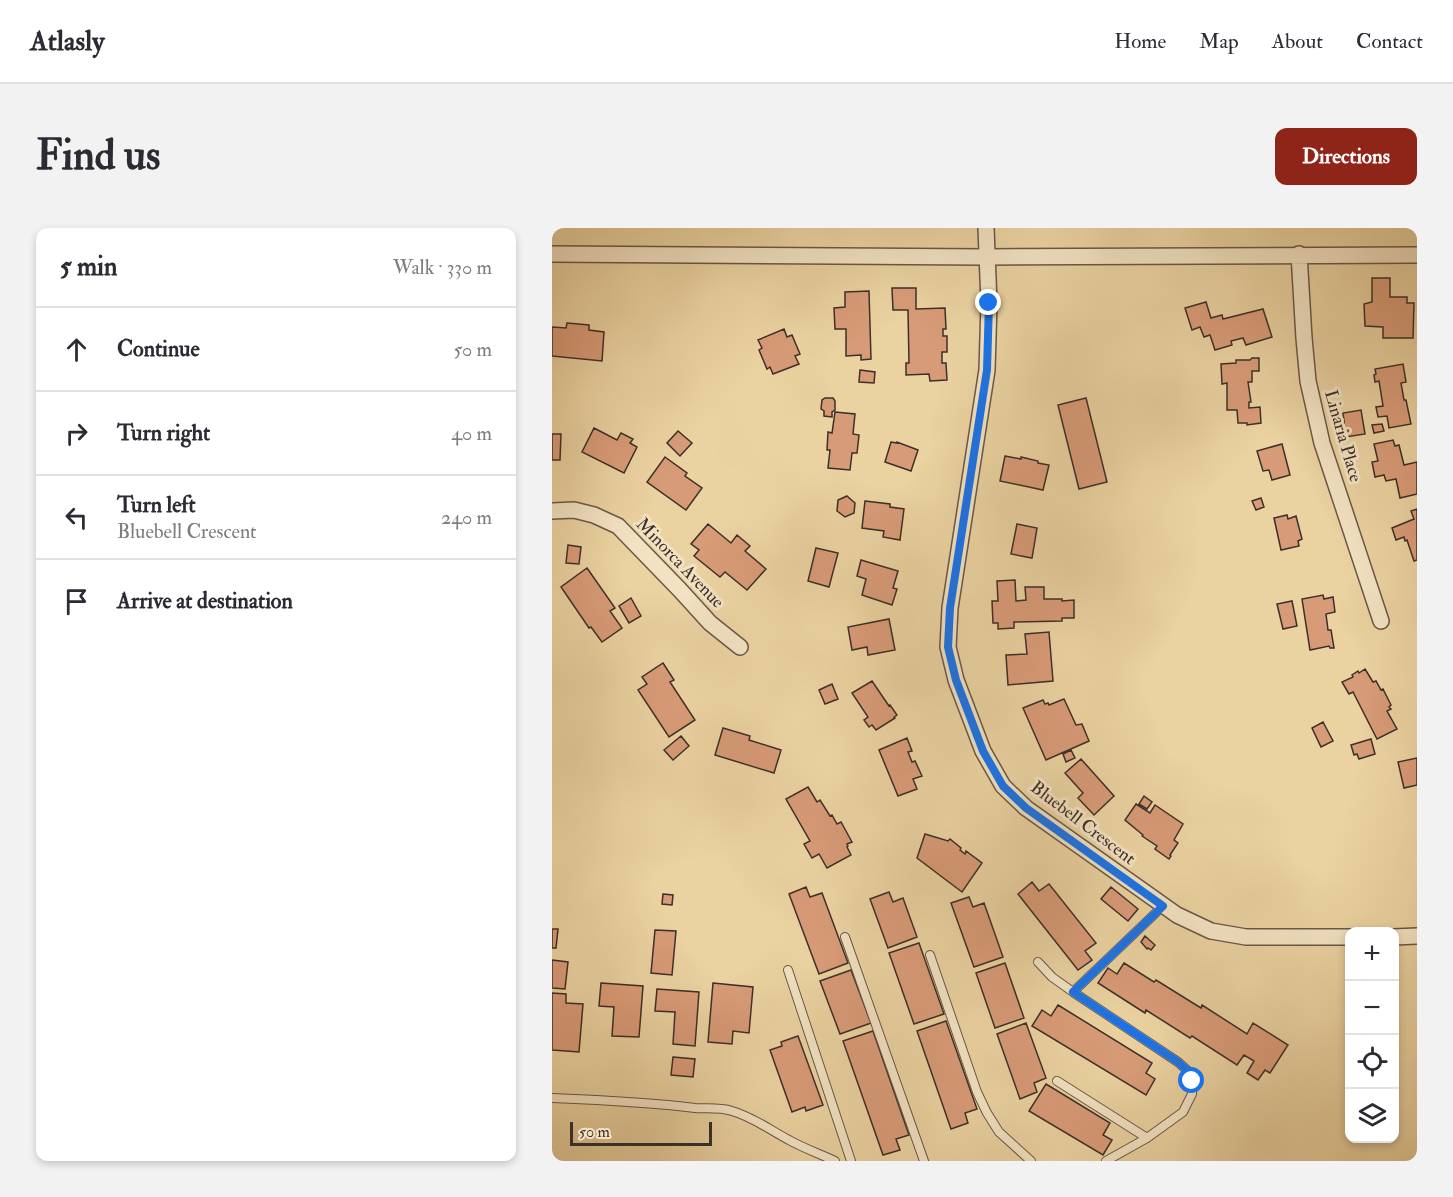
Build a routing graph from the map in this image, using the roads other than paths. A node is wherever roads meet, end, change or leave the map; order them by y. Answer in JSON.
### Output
{"nodes":[{"id":1,"x":986,"y":228,"type":"edge"},
{"id":2,"x":552,"y":254,"type":"edge"},
{"id":3,"x":1299,"y":254,"type":"junction"},
{"id":4,"x":1417,"y":255,"type":"edge"},
{"id":5,"x":986,"y":256,"type":"junction"},
{"id":6,"x":552,"y":511,"type":"edge"},
{"id":7,"x":1381,"y":621,"type":"dead end"},
{"id":8,"x":740,"y":647,"type":"dead end"},
{"id":9,"x":1163,"y":906,"type":"junction"},
{"id":10,"x":1417,"y":936,"type":"edge"},
{"id":11,"x":845,"y":937,"type":"dead end"},
{"id":12,"x":1345,"y":937,"type":"edge"},
{"id":13,"x":1399,"y":937,"type":"edge"},
{"id":14,"x":930,"y":955,"type":"dead end"},
{"id":15,"x":1038,"y":962,"type":"dead end"},
{"id":16,"x":788,"y":970,"type":"dead end"},
{"id":17,"x":1073,"y":992,"type":"junction"},
{"id":18,"x":1057,"y":1081,"type":"dead end"},
{"id":19,"x":552,"y":1098,"type":"edge"},
{"id":20,"x":1148,"y":1138,"type":"junction"},
{"id":21,"x":835,"y":1161,"type":"edge"},
{"id":22,"x":851,"y":1161,"type":"edge"},
{"id":23,"x":924,"y":1161,"type":"edge"},
{"id":24,"x":1031,"y":1161,"type":"edge"},
{"id":25,"x":1106,"y":1161,"type":"edge"}],
"edges":[{"from":1,"to":5,"type":"street","name":"Bluebell Crescent"},
{"from":2,"to":5,"type":"street"},
{"from":3,"to":4,"type":"street"},
{"from":3,"to":5,"type":"street"},
{"from":3,"to":7,"type":"street","name":"Linaria Place"},
{"from":5,"to":9,"type":"street","name":"Bluebell Crescent"},
{"from":6,"to":8,"type":"street","name":"Minorca Avenue"},
{"from":9,"to":12,"type":"street","name":"Bluebell Crescent"},
{"from":9,"to":17,"type":"lane"},
{"from":10,"to":13,"type":"street"},
{"from":11,"to":23,"type":"lane"},
{"from":14,"to":24,"type":"lane"},
{"from":15,"to":17,"type":"lane"},
{"from":16,"to":22,"type":"lane"},
{"from":17,"to":20,"type":"lane"},
{"from":18,"to":20,"type":"lane"},
{"from":19,"to":21,"type":"lane"},
{"from":20,"to":25,"type":"lane"}]}
